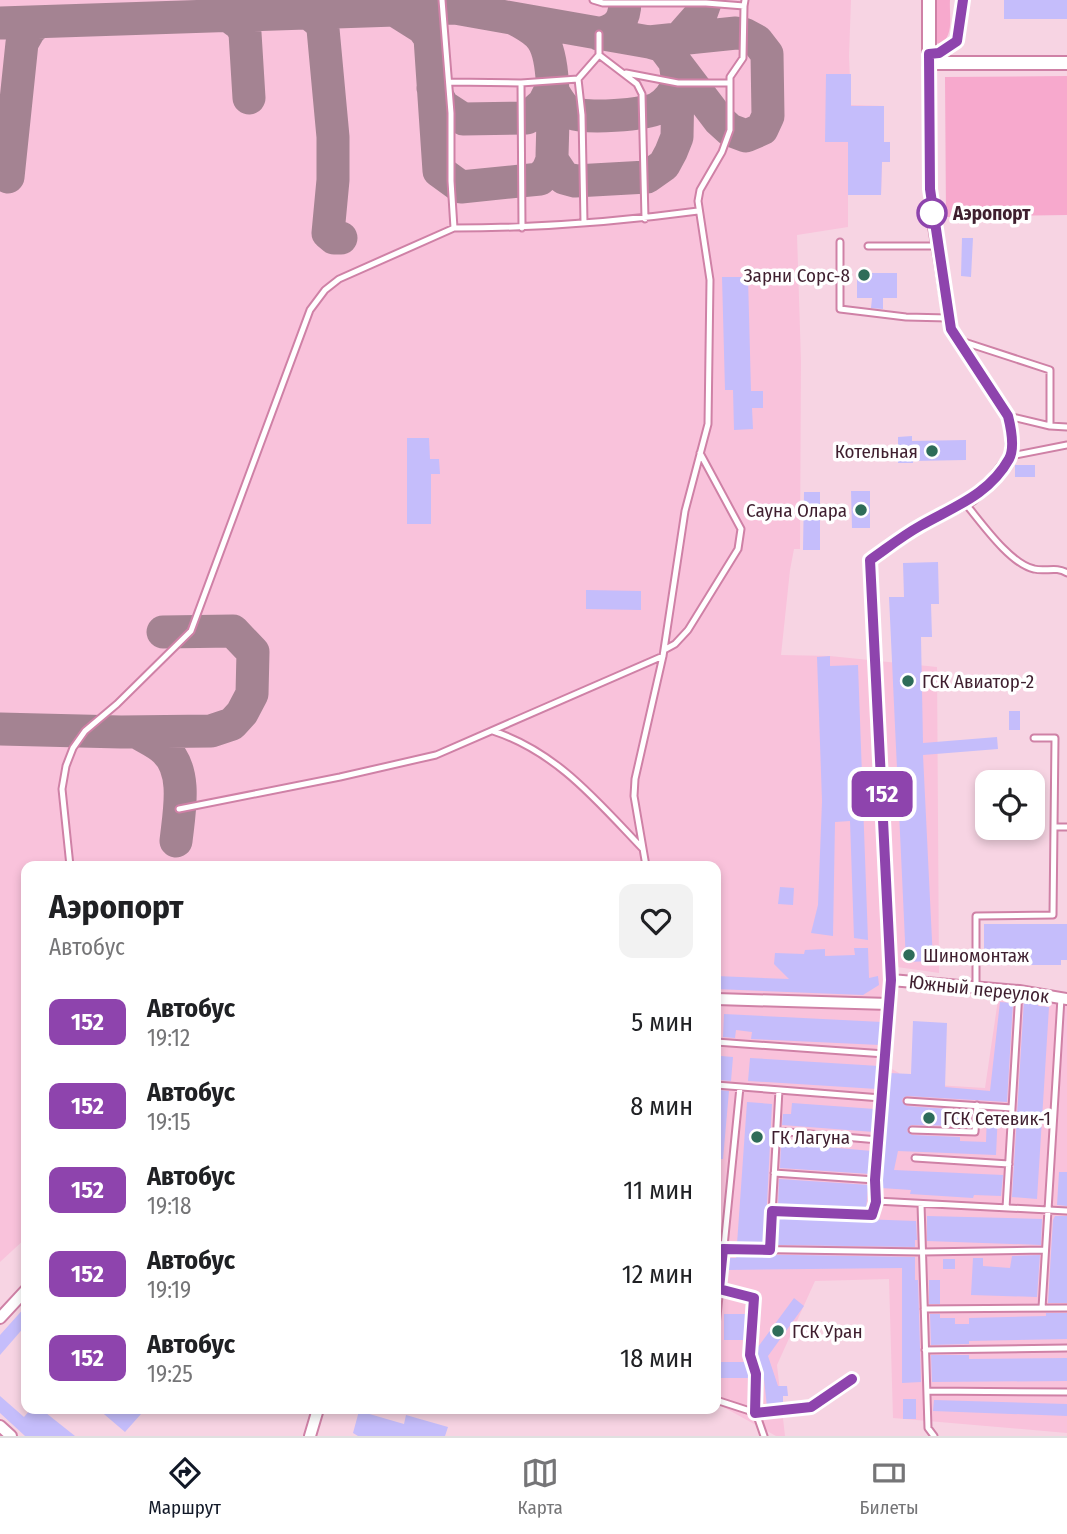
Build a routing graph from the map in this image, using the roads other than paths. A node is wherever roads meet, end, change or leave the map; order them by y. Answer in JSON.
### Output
{"nodes":[{"id":1,"x":442,"y":0,"type":"edge"},
{"id":2,"x":593,"y":0,"type":"edge"},
{"id":3,"x":929,"y":0,"type":"edge"},
{"id":4,"x":963,"y":0,"type":"edge"},
{"id":5,"x":666,"y":2,"type":"edge"},
{"id":6,"x":745,"y":3,"type":"edge"},
{"id":7,"x":599,"y":34,"type":"dead end"},
{"id":8,"x":599,"y":55,"type":"junction"},
{"id":9,"x":929,"y":59,"type":"junction"},
{"id":10,"x":1067,"y":63,"type":"edge"},
{"id":11,"x":623,"y":73,"type":"junction"},
{"id":12,"x":578,"y":79,"type":"junction"},
{"id":13,"x":449,"y":82,"type":"junction"},
{"id":14,"x":522,"y":83,"type":"junction"},
{"id":15,"x":730,"y":83,"type":"junction"},
{"id":16,"x":698,"y":211,"type":"junction"},
{"id":17,"x":645,"y":219,"type":"junction"},
{"id":18,"x":584,"y":223,"type":"junction"},
{"id":19,"x":454,"y":228,"type":"junction"},
{"id":20,"x":522,"y":228,"type":"junction"},
{"id":21,"x":840,"y":242,"type":"dead end"},
{"id":22,"x":868,"y":246,"type":"dead end"},
{"id":23,"x":938,"y":246,"type":"junction"},
{"id":24,"x":949,"y":318,"type":"junction"},
{"id":25,"x":958,"y":340,"type":"junction"},
{"id":26,"x":1008,"y":416,"type":"junction"},
{"id":27,"x":1050,"y":426,"type":"junction"},
{"id":28,"x":1067,"y":427,"type":"edge"},
{"id":29,"x":1067,"y":445,"type":"edge"},
{"id":30,"x":700,"y":453,"type":"junction"},
{"id":31,"x":1011,"y":456,"type":"junction"},
{"id":32,"x":965,"y":503,"type":"junction"},
{"id":33,"x":1067,"y":573,"type":"edge"},
{"id":34,"x":663,"y":653,"type":"junction"},
{"id":35,"x":493,"y":732,"type":"junction"},
{"id":36,"x":1034,"y":738,"type":"dead end"},
{"id":37,"x":179,"y":809,"type":"dead end"},
{"id":38,"x":1054,"y":827,"type":"junction"},
{"id":39,"x":1067,"y":827,"type":"edge"},
{"id":40,"x":642,"y":848,"type":"junction"},
{"id":41,"x":69,"y":861,"type":"edge"},
{"id":42,"x":645,"y":861,"type":"edge"},
{"id":43,"x":891,"y":980,"type":"junction"},
{"id":44,"x":976,"y":988,"type":"junction"},
{"id":45,"x":1018,"y":991,"type":"junction"},
{"id":46,"x":721,"y":999,"type":"edge"},
{"id":47,"x":1064,"y":999,"type":"edge"},
{"id":48,"x":889,"y":1004,"type":"junction"},
{"id":49,"x":721,"y":1042,"type":"edge"},
{"id":50,"x":885,"y":1054,"type":"junction"},
{"id":51,"x":721,"y":1085,"type":"edge"},
{"id":52,"x":740,"y":1087,"type":"junction"},
{"id":53,"x":779,"y":1090,"type":"junction"},
{"id":54,"x":881,"y":1098,"type":"junction"},
{"id":55,"x":907,"y":1101,"type":"dead end"},
{"id":56,"x":977,"y":1105,"type":"junction"},
{"id":57,"x":1012,"y":1108,"type":"junction"},
{"id":58,"x":912,"y":1130,"type":"dead end"},
{"id":59,"x":776,"y":1131,"type":"junction"},
{"id":60,"x":878,"y":1140,"type":"junction"},
{"id":61,"x":915,"y":1158,"type":"dead end"},
{"id":62,"x":1009,"y":1164,"type":"junction"},
{"id":63,"x":774,"y":1172,"type":"junction"},
{"id":64,"x":875,"y":1180,"type":"junction"},
{"id":65,"x":876,"y":1202,"type":"junction"},
{"id":66,"x":921,"y":1204,"type":"junction"},
{"id":67,"x":1006,"y":1208,"type":"junction"},
{"id":68,"x":1048,"y":1210,"type":"junction"},
{"id":69,"x":772,"y":1211,"type":"junction"},
{"id":70,"x":1067,"y":1211,"type":"edge"},
{"id":71,"x":723,"y":1249,"type":"junction"},
{"id":72,"x":770,"y":1250,"type":"junction"},
{"id":73,"x":1045,"y":1250,"type":"junction"},
{"id":74,"x":922,"y":1252,"type":"junction"},
{"id":75,"x":721,"y":1269,"type":"edge"},
{"id":76,"x":721,"y":1290,"type":"edge"},
{"id":77,"x":21,"y":1295,"type":"edge"},
{"id":78,"x":1042,"y":1308,"type":"junction"},
{"id":79,"x":1067,"y":1308,"type":"edge"},
{"id":80,"x":924,"y":1310,"type":"junction"},
{"id":81,"x":0,"y":1318,"type":"edge"},
{"id":82,"x":1067,"y":1348,"type":"edge"},
{"id":83,"x":925,"y":1350,"type":"junction"},
{"id":84,"x":852,"y":1379,"type":"dead end"},
{"id":85,"x":927,"y":1391,"type":"junction"},
{"id":86,"x":1067,"y":1392,"type":"edge"},
{"id":87,"x":721,"y":1403,"type":"edge"},
{"id":88,"x":755,"y":1413,"type":"junction"},
{"id":89,"x":317,"y":1414,"type":"edge"},
{"id":90,"x":0,"y":1426,"type":"edge"},
{"id":91,"x":11,"y":1436,"type":"edge"},
{"id":92,"x":310,"y":1436,"type":"edge"},
{"id":93,"x":764,"y":1436,"type":"edge"},
{"id":94,"x":934,"y":1436,"type":"edge"}],
"edges":[{"from":1,"to":13,"type":"lane"},
{"from":2,"to":5,"type":"lane"},
{"from":3,"to":9,"type":"street"},
{"from":4,"to":9,"type":"lane"},
{"from":5,"to":6,"type":"lane"},
{"from":6,"to":15,"type":"lane"},
{"from":7,"to":8,"type":"lane"},
{"from":8,"to":11,"type":"lane"},
{"from":8,"to":12,"type":"lane"},
{"from":9,"to":10,"type":"street"},
{"from":9,"to":23,"type":"street"},
{"from":11,"to":15,"type":"lane"},
{"from":11,"to":17,"type":"lane"},
{"from":12,"to":14,"type":"lane"},
{"from":12,"to":18,"type":"lane"},
{"from":13,"to":14,"type":"lane"},
{"from":13,"to":19,"type":"lane"},
{"from":14,"to":20,"type":"lane"},
{"from":15,"to":16,"type":"lane"},
{"from":16,"to":17,"type":"lane"},
{"from":16,"to":30,"type":"lane"},
{"from":17,"to":18,"type":"lane"},
{"from":18,"to":20,"type":"lane"},
{"from":19,"to":20,"type":"lane"},
{"from":19,"to":41,"type":"lane"},
{"from":21,"to":24,"type":"lane"},
{"from":22,"to":23,"type":"lane"},
{"from":23,"to":24,"type":"street"},
{"from":24,"to":25,"type":"street"},
{"from":25,"to":26,"type":"street"},
{"from":25,"to":27,"type":"lane"},
{"from":26,"to":27,"type":"lane"},
{"from":26,"to":31,"type":"street"},
{"from":27,"to":28,"type":"lane"},
{"from":29,"to":31,"type":"lane"},
{"from":30,"to":34,"type":"lane"},
{"from":30,"to":34,"type":"lane"},
{"from":31,"to":32,"type":"street"},
{"from":32,"to":33,"type":"lane"},
{"from":32,"to":43,"type":"street"},
{"from":34,"to":35,"type":"lane"},
{"from":34,"to":40,"type":"lane"},
{"from":35,"to":37,"type":"lane"},
{"from":35,"to":40,"type":"lane"},
{"from":36,"to":38,"type":"lane"},
{"from":38,"to":39,"type":"lane"},
{"from":38,"to":44,"type":"lane"},
{"from":40,"to":42,"type":"lane"},
{"from":43,"to":44,"type":"street","name":"Южный переулок"},
{"from":43,"to":48,"type":"street"},
{"from":44,"to":45,"type":"street","name":"Южный переулок"},
{"from":45,"to":47,"type":"street","name":"Южный переулок"},
{"from":45,"to":57,"type":"lane"},
{"from":46,"to":48,"type":"street"},
{"from":47,"to":68,"type":"lane"},
{"from":48,"to":50,"type":"lane"},
{"from":49,"to":50,"type":"lane"},
{"from":50,"to":54,"type":"lane"},
{"from":51,"to":52,"type":"lane"},
{"from":52,"to":53,"type":"lane"},
{"from":52,"to":71,"type":"lane"},
{"from":53,"to":54,"type":"lane"},
{"from":53,"to":59,"type":"lane"},
{"from":54,"to":60,"type":"lane"},
{"from":55,"to":56,"type":"lane"},
{"from":56,"to":57,"type":"lane"},
{"from":56,"to":58,"type":"lane"},
{"from":57,"to":62,"type":"lane"},
{"from":59,"to":60,"type":"lane"},
{"from":59,"to":63,"type":"lane"},
{"from":60,"to":64,"type":"lane"},
{"from":61,"to":62,"type":"lane"},
{"from":62,"to":67,"type":"lane"},
{"from":63,"to":64,"type":"lane"},
{"from":63,"to":69,"type":"lane"},
{"from":64,"to":65,"type":"lane"},
{"from":65,"to":66,"type":"lane"},
{"from":65,"to":69,"type":"lane"},
{"from":66,"to":67,"type":"lane"},
{"from":66,"to":74,"type":"lane"},
{"from":67,"to":68,"type":"lane"},
{"from":68,"to":70,"type":"lane"},
{"from":68,"to":73,"type":"lane"},
{"from":69,"to":72,"type":"lane"},
{"from":71,"to":72,"type":"lane"},
{"from":71,"to":75,"type":"lane"},
{"from":72,"to":74,"type":"lane"},
{"from":73,"to":74,"type":"lane"},
{"from":73,"to":78,"type":"lane"},
{"from":74,"to":80,"type":"lane"},
{"from":76,"to":88,"type":"lane"},
{"from":77,"to":81,"type":"street"},
{"from":78,"to":79,"type":"lane"},
{"from":78,"to":80,"type":"lane"},
{"from":80,"to":83,"type":"lane"},
{"from":82,"to":83,"type":"lane"},
{"from":83,"to":85,"type":"lane"},
{"from":84,"to":88,"type":"lane"},
{"from":85,"to":86,"type":"lane"},
{"from":85,"to":94,"type":"lane"},
{"from":87,"to":88,"type":"lane"},
{"from":88,"to":93,"type":"lane"},
{"from":89,"to":92,"type":"street"},
{"from":90,"to":91,"type":"street"}]}
